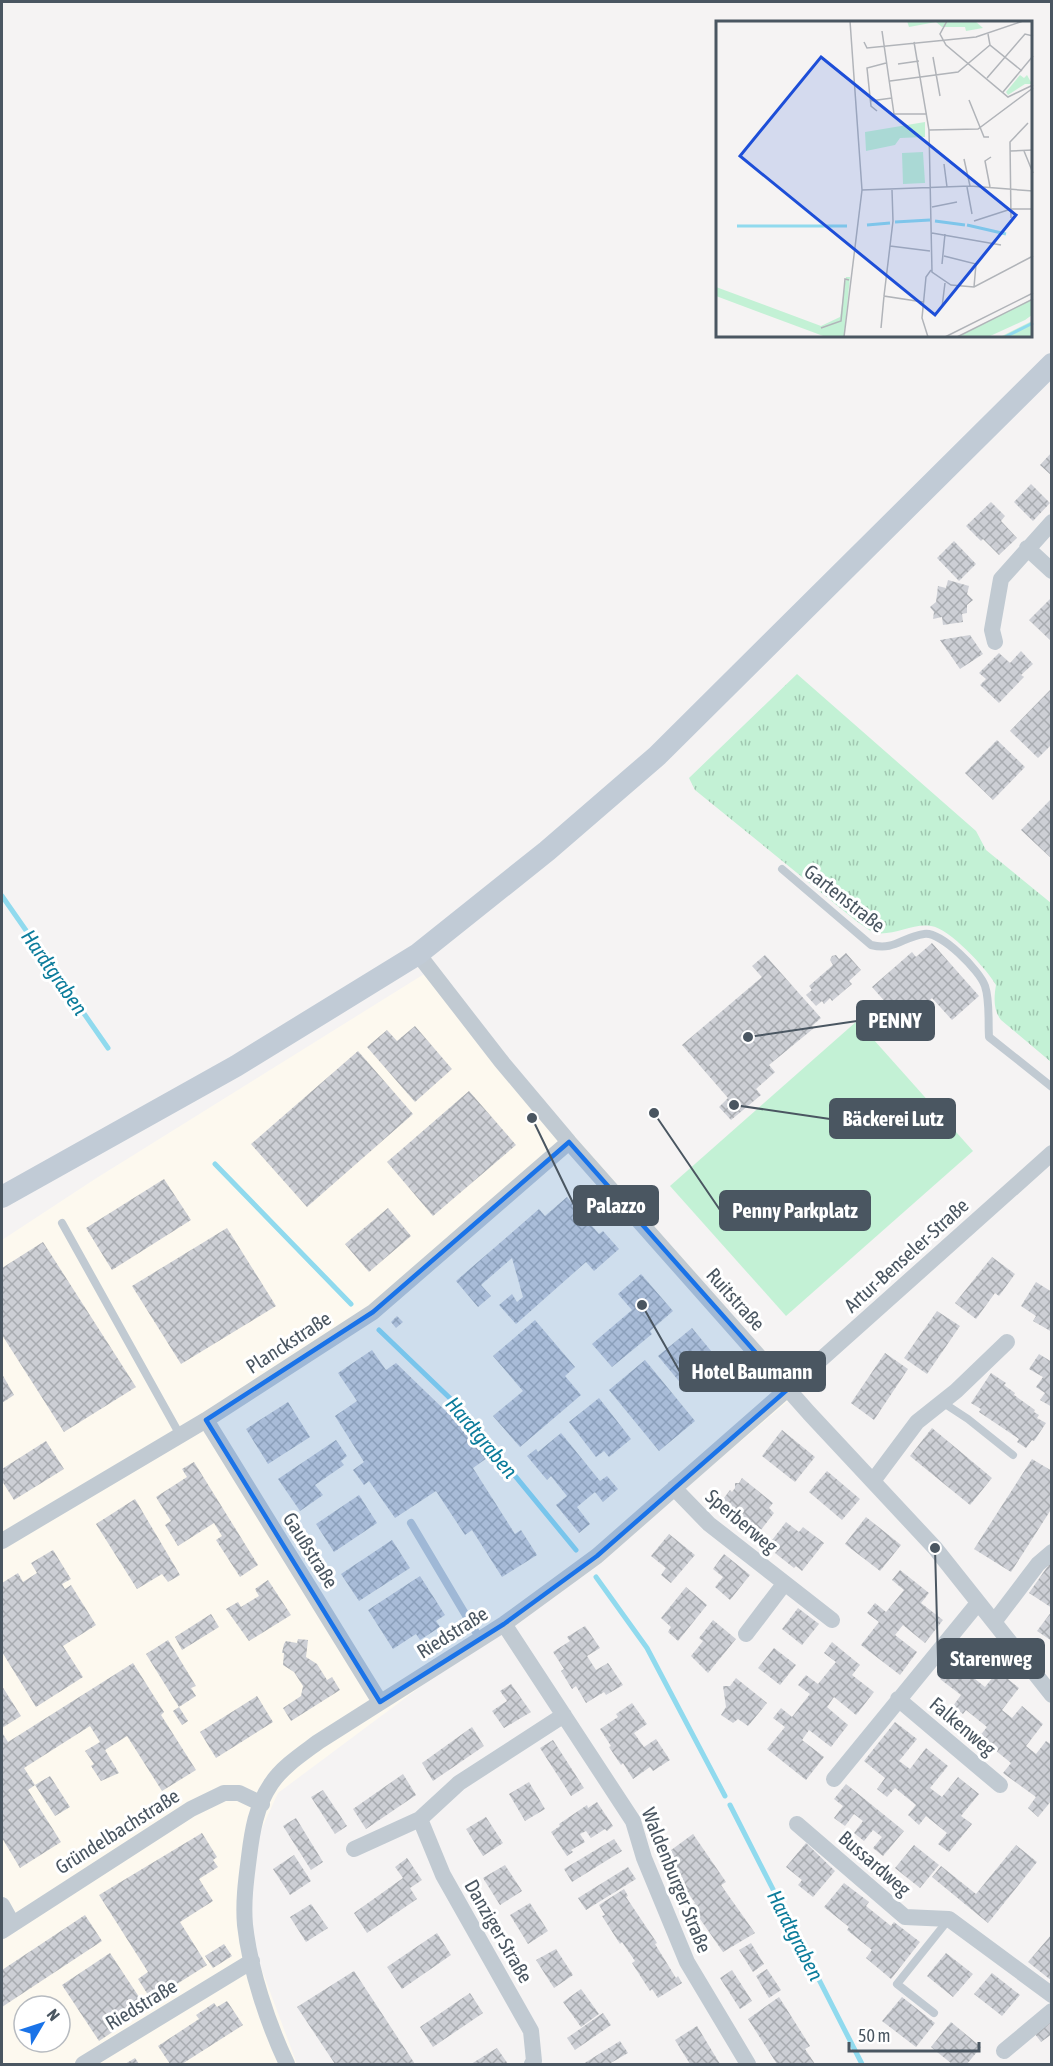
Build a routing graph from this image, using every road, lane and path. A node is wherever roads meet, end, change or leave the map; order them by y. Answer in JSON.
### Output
{"nodes":[{"id":1,"x":1052,"y":364,"type":"edge"},
{"id":2,"x":1052,"y":522,"type":"edge"},
{"id":3,"x":1027,"y":548,"type":"junction"},
{"id":4,"x":1052,"y":571,"type":"edge"},
{"id":5,"x":995,"y":642,"type":"dead end"},
{"id":6,"x":782,"y":869,"type":"dead end"},
{"id":7,"x":418,"y":954,"type":"junction"},
{"id":8,"x":1052,"y":1087,"type":"edge"},
{"id":9,"x":569,"y":1142,"type":"junction"},
{"id":10,"x":1052,"y":1153,"type":"edge"},
{"id":11,"x":2,"y":1197,"type":"edge"},
{"id":12,"x":62,"y":1223,"type":"dead end"},
{"id":13,"x":1007,"y":1342,"type":"dead end"},
{"id":14,"x":788,"y":1389,"type":"junction"},
{"id":15,"x":942,"y":1402,"type":"junction"},
{"id":16,"x":206,"y":1420,"type":"junction"},
{"id":17,"x":180,"y":1435,"type":"junction"},
{"id":18,"x":1013,"y":1455,"type":"dead end"},
{"id":19,"x":873,"y":1481,"type":"junction"},
{"id":20,"x":674,"y":1488,"type":"junction"},
{"id":21,"x":411,"y":1523,"type":"dead end"},
{"id":22,"x":2,"y":1540,"type":"edge"},
{"id":23,"x":1052,"y":1552,"type":"edge"},
{"id":24,"x":784,"y":1584,"type":"junction"},
{"id":25,"x":978,"y":1604,"type":"junction"},
{"id":26,"x":832,"y":1620,"type":"dead end"},
{"id":27,"x":994,"y":1622,"type":"junction"},
{"id":28,"x":504,"y":1624,"type":"junction"},
{"id":29,"x":746,"y":1634,"type":"dead end"},
{"id":30,"x":480,"y":1639,"type":"junction"},
{"id":31,"x":1052,"y":1695,"type":"edge"},
{"id":32,"x":898,"y":1699,"type":"junction"},
{"id":33,"x":380,"y":1702,"type":"junction"},
{"id":34,"x":564,"y":1715,"type":"junction"},
{"id":35,"x":834,"y":1779,"type":"dead end"},
{"id":36,"x":1000,"y":1785,"type":"dead end"},
{"id":37,"x":261,"y":1804,"type":"junction"},
{"id":38,"x":420,"y":1819,"type":"junction"},
{"id":39,"x":796,"y":1824,"type":"dead end"},
{"id":40,"x":354,"y":1849,"type":"dead end"},
{"id":41,"x":2,"y":1905,"type":"edge"},
{"id":42,"x":949,"y":1919,"type":"junction"},
{"id":43,"x":7,"y":1927,"type":"edge"},
{"id":44,"x":252,"y":1961,"type":"junction"},
{"id":45,"x":1052,"y":1995,"type":"edge"},
{"id":46,"x":1052,"y":2011,"type":"edge"},
{"id":47,"x":934,"y":2013,"type":"dead end"},
{"id":48,"x":1004,"y":2051,"type":"dead end"},
{"id":49,"x":83,"y":2064,"type":"edge"},
{"id":50,"x":286,"y":2064,"type":"edge"},
{"id":51,"x":532,"y":2064,"type":"edge"},
{"id":52,"x":748,"y":2064,"type":"edge"}],
"edges":[{"from":1,"to":7,"type":"main road"},
{"from":2,"to":3,"type":"street"},
{"from":3,"to":4,"type":"street"},
{"from":3,"to":5,"type":"street"},
{"from":6,"to":8,"type":"lane","name":"Gartenstraße"},
{"from":7,"to":9,"type":"street","name":"Ruitstraße"},
{"from":7,"to":11,"type":"main road"},
{"from":9,"to":14,"type":"street","name":"Ruitstraße"},
{"from":9,"to":16,"type":"street","name":"Planckstraße"},
{"from":10,"to":14,"type":"street","name":"Artur-Benseler-Straße"},
{"from":12,"to":17,"type":"lane"},
{"from":13,"to":15,"type":"street"},
{"from":14,"to":19,"type":"street","name":"Ruitstraße"},
{"from":14,"to":20,"type":"street","name":"Riedstraße"},
{"from":15,"to":18,"type":"lane"},
{"from":15,"to":19,"type":"street"},
{"from":16,"to":17,"type":"street","name":"Planckstraße"},
{"from":16,"to":33,"type":"street","name":"Gaußstraße"},
{"from":17,"to":22,"type":"street","name":"Planckstraße"},
{"from":19,"to":25,"type":"street","name":"Ruitstraße"},
{"from":20,"to":24,"type":"street","name":"Sperberweg"},
{"from":20,"to":28,"type":"street","name":"Riedstraße"},
{"from":21,"to":30,"type":"lane"},
{"from":23,"to":27,"type":"street"},
{"from":24,"to":26,"type":"street","name":"Sperberweg"},
{"from":24,"to":29,"type":"street"},
{"from":25,"to":27,"type":"street","name":"Ruitstraße"},
{"from":25,"to":32,"type":"street","name":"Falkenweg"},
{"from":27,"to":31,"type":"street","name":"Ruitstraße"},
{"from":28,"to":30,"type":"street","name":"Riedstraße"},
{"from":28,"to":34,"type":"street","name":"Waldenburger Straße"},
{"from":30,"to":33,"type":"street","name":"Riedstraße"},
{"from":32,"to":35,"type":"street","name":"Falkenweg"},
{"from":32,"to":36,"type":"street","name":"Falkenweg"},
{"from":33,"to":37,"type":"street","name":"Riedstraße"},
{"from":34,"to":38,"type":"street"},
{"from":34,"to":52,"type":"street","name":"Waldenburger Straße"},
{"from":37,"to":43,"type":"street","name":"Gründelbachstraße"},
{"from":37,"to":44,"type":"street","name":"Riedstraße"},
{"from":38,"to":40,"type":"street"},
{"from":38,"to":51,"type":"street","name":"Danziger Straße"},
{"from":39,"to":42,"type":"street","name":"Bussardweg"},
{"from":41,"to":43,"type":"street"},
{"from":42,"to":45,"type":"street"},
{"from":42,"to":47,"type":"lane"},
{"from":44,"to":49,"type":"street","name":"Riedstraße"},
{"from":44,"to":50,"type":"street","name":"Riedstraße"},
{"from":46,"to":48,"type":"street"}]}
